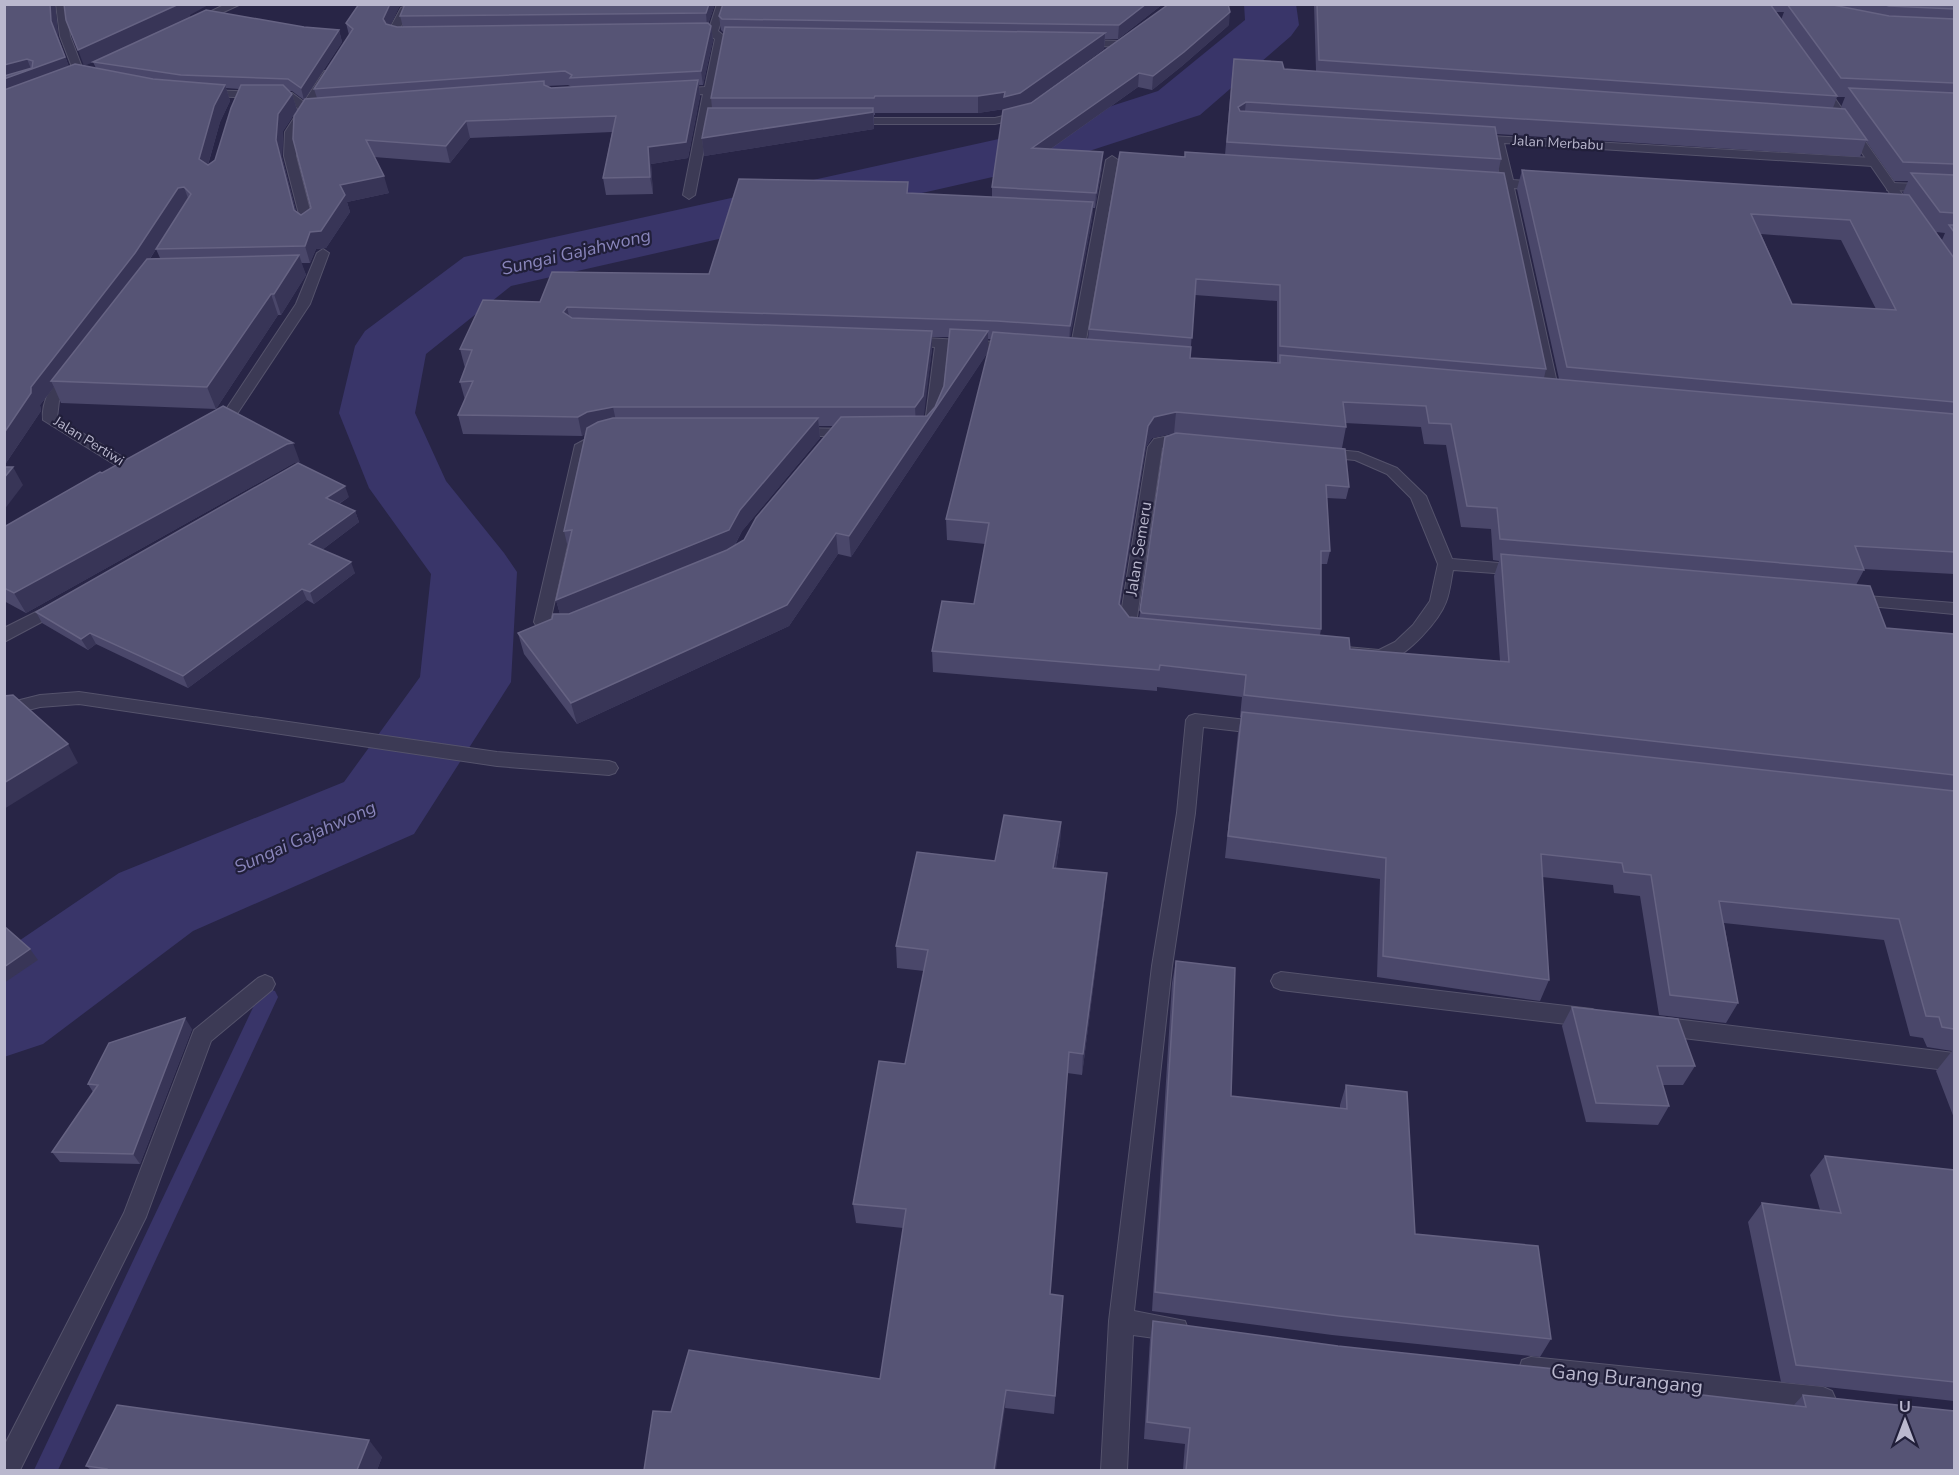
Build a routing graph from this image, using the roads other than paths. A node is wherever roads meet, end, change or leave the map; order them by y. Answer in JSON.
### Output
{"nodes":[{"id":1,"x":61,"y":4,"type":"edge"},
{"id":2,"x":236,"y":4,"type":"edge"},
{"id":3,"x":420,"y":4,"type":"edge"},
{"id":4,"x":722,"y":4,"type":"edge"},
{"id":5,"x":189,"y":24,"type":"edge"},
{"id":6,"x":681,"y":31,"type":"edge"},
{"id":7,"x":717,"y":35,"type":"junction"},
{"id":8,"x":424,"y":36,"type":"edge"},
{"id":9,"x":756,"y":38,"type":"edge"},
{"id":10,"x":1074,"y":43,"type":"edge"},
{"id":11,"x":1102,"y":58,"type":"edge"},
{"id":12,"x":333,"y":65,"type":"edge"},
{"id":13,"x":79,"y":73,"type":"edge"},
{"id":14,"x":1811,"y":74,"type":"edge"},
{"id":15,"x":709,"y":90,"type":"junction"},
{"id":16,"x":195,"y":93,"type":"edge"},
{"id":17,"x":662,"y":93,"type":"edge"},
{"id":18,"x":1035,"y":107,"type":"edge"},
{"id":19,"x":337,"y":108,"type":"edge"},
{"id":20,"x":306,"y":110,"type":"junction"},
{"id":21,"x":844,"y":121,"type":"edge"},
{"id":22,"x":1463,"y":138,"type":"edge"},
{"id":23,"x":1498,"y":140,"type":"junction"},
{"id":24,"x":1112,"y":160,"type":"dead end"},
{"id":25,"x":1873,"y":162,"type":"junction"},
{"id":26,"x":1474,"y":182,"type":"edge"},
{"id":27,"x":1508,"y":184,"type":"junction"},
{"id":28,"x":1556,"y":187,"type":"edge"},
{"id":29,"x":1891,"y":187,"type":"junction"},
{"id":30,"x":1954,"y":189,"type":"edge"},
{"id":31,"x":689,"y":195,"type":"dead end"},
{"id":32,"x":1885,"y":207,"type":"edge"},
{"id":33,"x":1907,"y":209,"type":"junction"},
{"id":34,"x":308,"y":226,"type":"edge"},
{"id":35,"x":1920,"y":228,"type":"edge"},
{"id":36,"x":323,"y":253,"type":"edge"},
{"id":37,"x":895,"y":341,"type":"edge"},
{"id":38,"x":942,"y":343,"type":"junction"},
{"id":39,"x":1032,"y":348,"type":"edge"},
{"id":40,"x":1077,"y":351,"type":"edge"},
{"id":41,"x":78,"y":364,"type":"edge"},
{"id":42,"x":1552,"y":392,"type":"edge"},
{"id":43,"x":617,"y":432,"type":"edge"},
{"id":44,"x":779,"y":432,"type":"edge"},
{"id":45,"x":837,"y":432,"type":"junction"},
{"id":46,"x":871,"y":433,"type":"edge"},
{"id":47,"x":914,"y":433,"type":"edge"},
{"id":48,"x":198,"y":435,"type":"edge"},
{"id":49,"x":822,"y":450,"type":"edge"},
{"id":50,"x":99,"y":483,"type":"edge"},
{"id":51,"x":1446,"y":564,"type":"junction"},
{"id":52,"x":1540,"y":572,"type":"edge"},
{"id":53,"x":75,"y":596,"type":"edge"},
{"id":54,"x":1836,"y":598,"type":"edge"},
{"id":55,"x":1954,"y":609,"type":"edge"},
{"id":56,"x":578,"y":625,"type":"edge"},
{"id":57,"x":4,"y":636,"type":"edge"},
{"id":58,"x":4,"y":711,"type":"edge"},
{"id":59,"x":1287,"y":730,"type":"edge"},
{"id":60,"x":609,"y":768,"type":"dead end"},
{"id":61,"x":1281,"y":981,"type":"dead end"},
{"id":62,"x":265,"y":984,"type":"dead end"},
{"id":63,"x":1612,"y":1021,"type":"edge"},
{"id":64,"x":1635,"y":1023,"type":"edge"},
{"id":65,"x":1954,"y":1062,"type":"edge"},
{"id":66,"x":1121,"y":1322,"type":"junction"},
{"id":67,"x":1203,"y":1332,"type":"edge"},
{"id":68,"x":1504,"y":1366,"type":"edge"},
{"id":69,"x":1845,"y":1402,"type":"edge"},
{"id":70,"x":6,"y":1470,"type":"edge"},
{"id":71,"x":1114,"y":1470,"type":"edge"}],
"edges":[{"from":1,"to":13,"type":"street"},
{"from":2,"to":5,"type":"street"},
{"from":3,"to":8,"type":"street"},
{"from":4,"to":7,"type":"street"},
{"from":6,"to":7,"type":"street"},
{"from":7,"to":9,"type":"street"},
{"from":7,"to":15,"type":"street"},
{"from":10,"to":11,"type":"street"},
{"from":12,"to":20,"type":"street"},
{"from":14,"to":25,"type":"street"},
{"from":15,"to":17,"type":"street"},
{"from":15,"to":31,"type":"street"},
{"from":16,"to":20,"type":"street"},
{"from":18,"to":21,"type":"street"},
{"from":19,"to":20,"type":"street"},
{"from":20,"to":34,"type":"street"},
{"from":22,"to":23,"type":"street","name":"Jalan Merbabu"},
{"from":23,"to":25,"type":"street","name":"Jalan Merbabu"},
{"from":23,"to":27,"type":"street"},
{"from":24,"to":40,"type":"street"},
{"from":25,"to":29,"type":"street"},
{"from":26,"to":27,"type":"street"},
{"from":27,"to":28,"type":"street"},
{"from":27,"to":42,"type":"street"},
{"from":29,"to":30,"type":"street"},
{"from":29,"to":33,"type":"street"},
{"from":32,"to":33,"type":"street"},
{"from":33,"to":35,"type":"street"},
{"from":36,"to":48,"type":"street"},
{"from":37,"to":38,"type":"street"},
{"from":38,"to":39,"type":"street"},
{"from":38,"to":47,"type":"street"},
{"from":41,"to":50,"type":"street","name":"Jalan Pertiwi"},
{"from":43,"to":56,"type":"street"},
{"from":44,"to":45,"type":"street"},
{"from":45,"to":46,"type":"street"},
{"from":45,"to":49,"type":"street"},
{"from":51,"to":51,"type":"street","name":"Jalan Semeru"},
{"from":51,"to":52,"type":"street"},
{"from":53,"to":57,"type":"street"},
{"from":54,"to":55,"type":"street"},
{"from":58,"to":60,"type":"street"},
{"from":59,"to":66,"type":"street"},
{"from":61,"to":63,"type":"street"},
{"from":62,"to":70,"type":"street"},
{"from":64,"to":65,"type":"street"},
{"from":66,"to":67,"type":"street"},
{"from":66,"to":71,"type":"street"},
{"from":68,"to":69,"type":"street","name":"Gang Burangang"}]}
